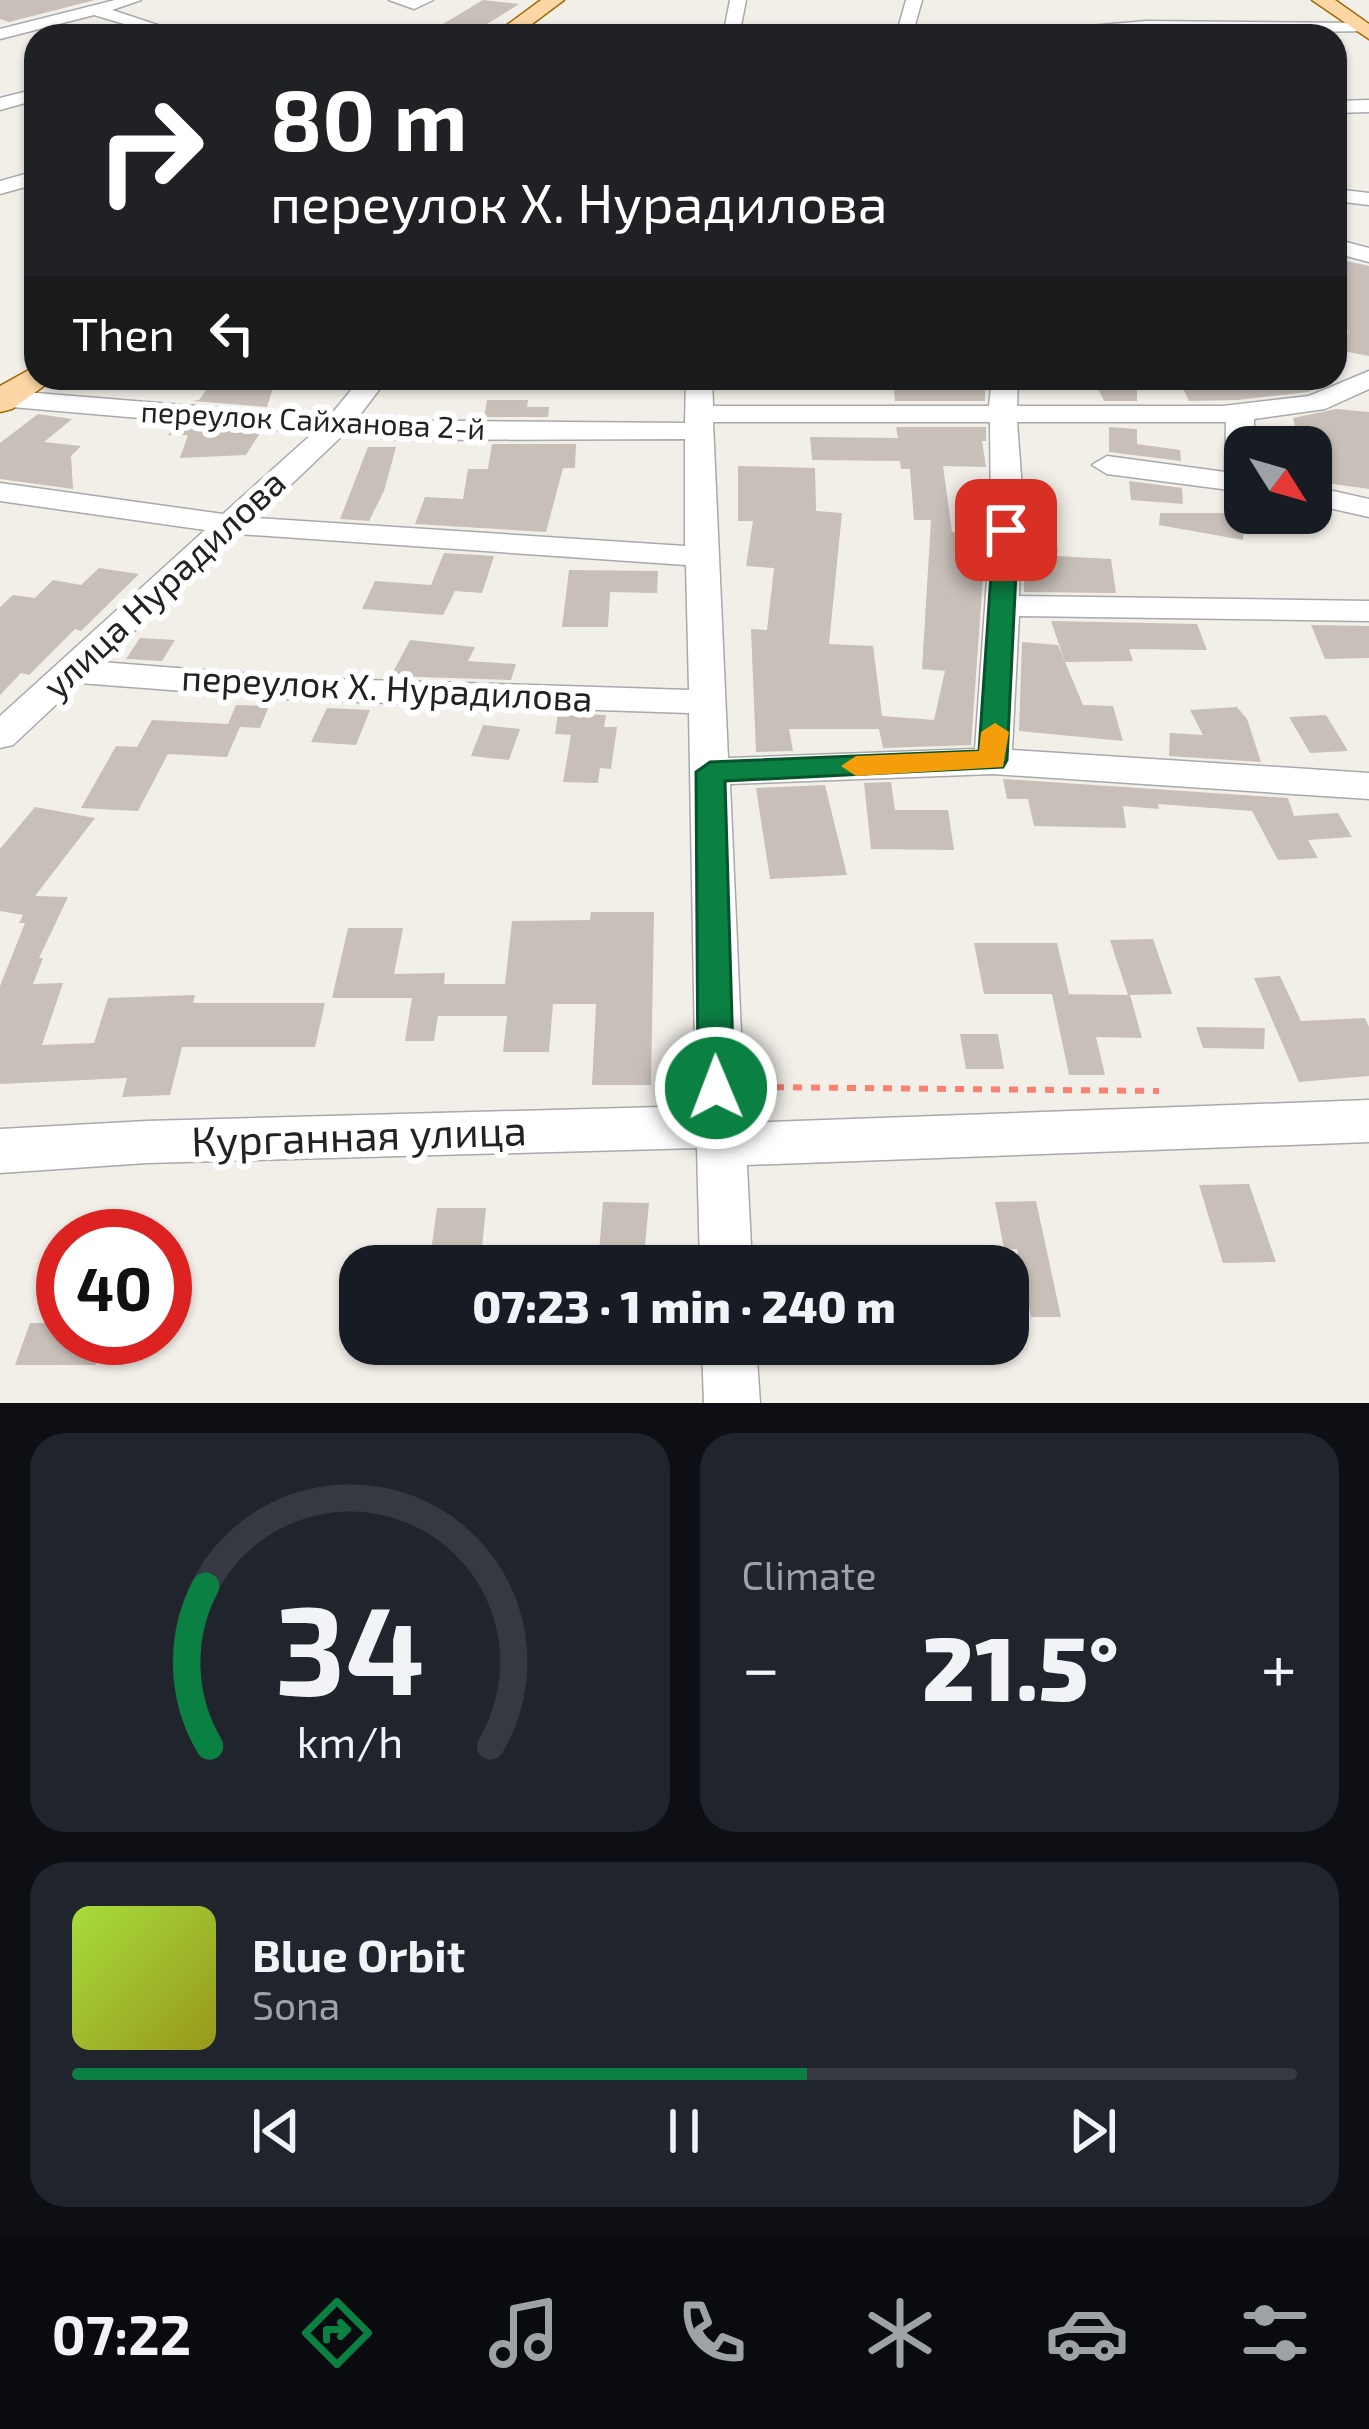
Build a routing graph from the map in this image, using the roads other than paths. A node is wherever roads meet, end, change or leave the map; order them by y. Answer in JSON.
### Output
{"nodes":[{"id":1,"x":59,"y":0,"type":"edge"},
{"id":2,"x":133,"y":0,"type":"edge"},
{"id":3,"x":398,"y":0,"type":"edge"},
{"id":4,"x":425,"y":0,"type":"edge"},
{"id":5,"x":554,"y":0,"type":"edge"},
{"id":6,"x":573,"y":0,"type":"edge"},
{"id":7,"x":1140,"y":6,"type":"dead end"},
{"id":8,"x":95,"y":10,"type":"junction"},
{"id":9,"x":1331,"y":11,"type":"edge"},
{"id":10,"x":40,"y":24,"type":"edge"},
{"id":11,"x":142,"y":24,"type":"edge"},
{"id":12,"x":519,"y":24,"type":"edge"},
{"id":13,"x":540,"y":24,"type":"edge"},
{"id":14,"x":1142,"y":24,"type":"edge"},
{"id":15,"x":1209,"y":24,"type":"edge"},
{"id":16,"x":1367,"y":29,"type":"edge"},
{"id":17,"x":24,"y":371,"type":"edge"},
{"id":18,"x":365,"y":390,"type":"edge"},
{"id":19,"x":1003,"y":390,"type":"edge"},
{"id":20,"x":1344,"y":390,"type":"edge"},
{"id":21,"x":1,"y":395,"type":"edge"},
{"id":22,"x":698,"y":408,"type":"edge"},
{"id":23,"x":1000,"y":412,"type":"junction"},
{"id":24,"x":1240,"y":412,"type":"junction"},
{"id":25,"x":1240,"y":426,"type":"edge"},
{"id":26,"x":334,"y":428,"type":"junction"},
{"id":27,"x":1107,"y":465,"type":"dead end"},
{"id":28,"x":1224,"y":480,"type":"edge"},
{"id":29,"x":0,"y":492,"type":"edge"},
{"id":30,"x":1332,"y":500,"type":"edge"},
{"id":31,"x":1369,"y":508,"type":"edge"},
{"id":32,"x":226,"y":526,"type":"junction"},
{"id":33,"x":698,"y":556,"type":"junction"},
{"id":34,"x":1004,"y":606,"type":"junction"},
{"id":35,"x":1369,"y":611,"type":"edge"},
{"id":36,"x":69,"y":671,"type":"junction"},
{"id":37,"x":706,"y":702,"type":"junction"},
{"id":38,"x":0,"y":736,"type":"edge"},
{"id":39,"x":993,"y":760,"type":"junction"},
{"id":40,"x":710,"y":772,"type":"junction"},
{"id":41,"x":1369,"y":786,"type":"edge"},
{"id":42,"x":718,"y":1120,"type":"junction"},
{"id":43,"x":1369,"y":1120,"type":"edge"},
{"id":44,"x":0,"y":1151,"type":"edge"},
{"id":45,"x":725,"y":1245,"type":"edge"},
{"id":46,"x":730,"y":1365,"type":"edge"},
{"id":47,"x":732,"y":1403,"type":"edge"}],
"edges":[{"from":1,"to":8,"type":"street"},
{"from":2,"to":8,"type":"street"},
{"from":3,"to":4,"type":"street"},
{"from":5,"to":12,"type":"main road"},
{"from":6,"to":13,"type":"main road"},
{"from":7,"to":14,"type":"street"},
{"from":8,"to":10,"type":"street"},
{"from":8,"to":11,"type":"street"},
{"from":9,"to":15,"type":"street"},
{"from":9,"to":16,"type":"main road"},
{"from":17,"to":21,"type":"main road"},
{"from":18,"to":26,"type":"street","name":"улица Нурадилова"},
{"from":19,"to":23,"type":"street"},
{"from":20,"to":24,"type":"street","name":"переулок Сайханова 2-й"},
{"from":21,"to":26,"type":"street","name":"переулок Сайханова 2-й"},
{"from":22,"to":23,"type":"street","name":"переулок Сайханова 2-й"},
{"from":22,"to":26,"type":"street","name":"переулок Сайханова 2-й"},
{"from":22,"to":33,"type":"street"},
{"from":23,"to":24,"type":"street","name":"переулок Сайханова 2-й"},
{"from":23,"to":34,"type":"street"},
{"from":24,"to":25,"type":"street"},
{"from":26,"to":32,"type":"street","name":"улица Нурадилова"},
{"from":27,"to":28,"type":"street"},
{"from":29,"to":32,"type":"street"},
{"from":30,"to":31,"type":"street"},
{"from":32,"to":33,"type":"street"},
{"from":32,"to":36,"type":"street","name":"улица Нурадилова"},
{"from":33,"to":37,"type":"street"},
{"from":34,"to":35,"type":"street"},
{"from":34,"to":39,"type":"street"},
{"from":36,"to":37,"type":"street","name":"переулок Х. Нурадилова"},
{"from":36,"to":38,"type":"street","name":"улица Нурадилова"},
{"from":37,"to":40,"type":"street"},
{"from":39,"to":40,"type":"street"},
{"from":39,"to":41,"type":"street"},
{"from":40,"to":42,"type":"street"},
{"from":42,"to":43,"type":"street","name":"Курганная улица"},
{"from":42,"to":44,"type":"street","name":"Курганная улица"},
{"from":42,"to":45,"type":"street"},
{"from":46,"to":47,"type":"street"}]}
